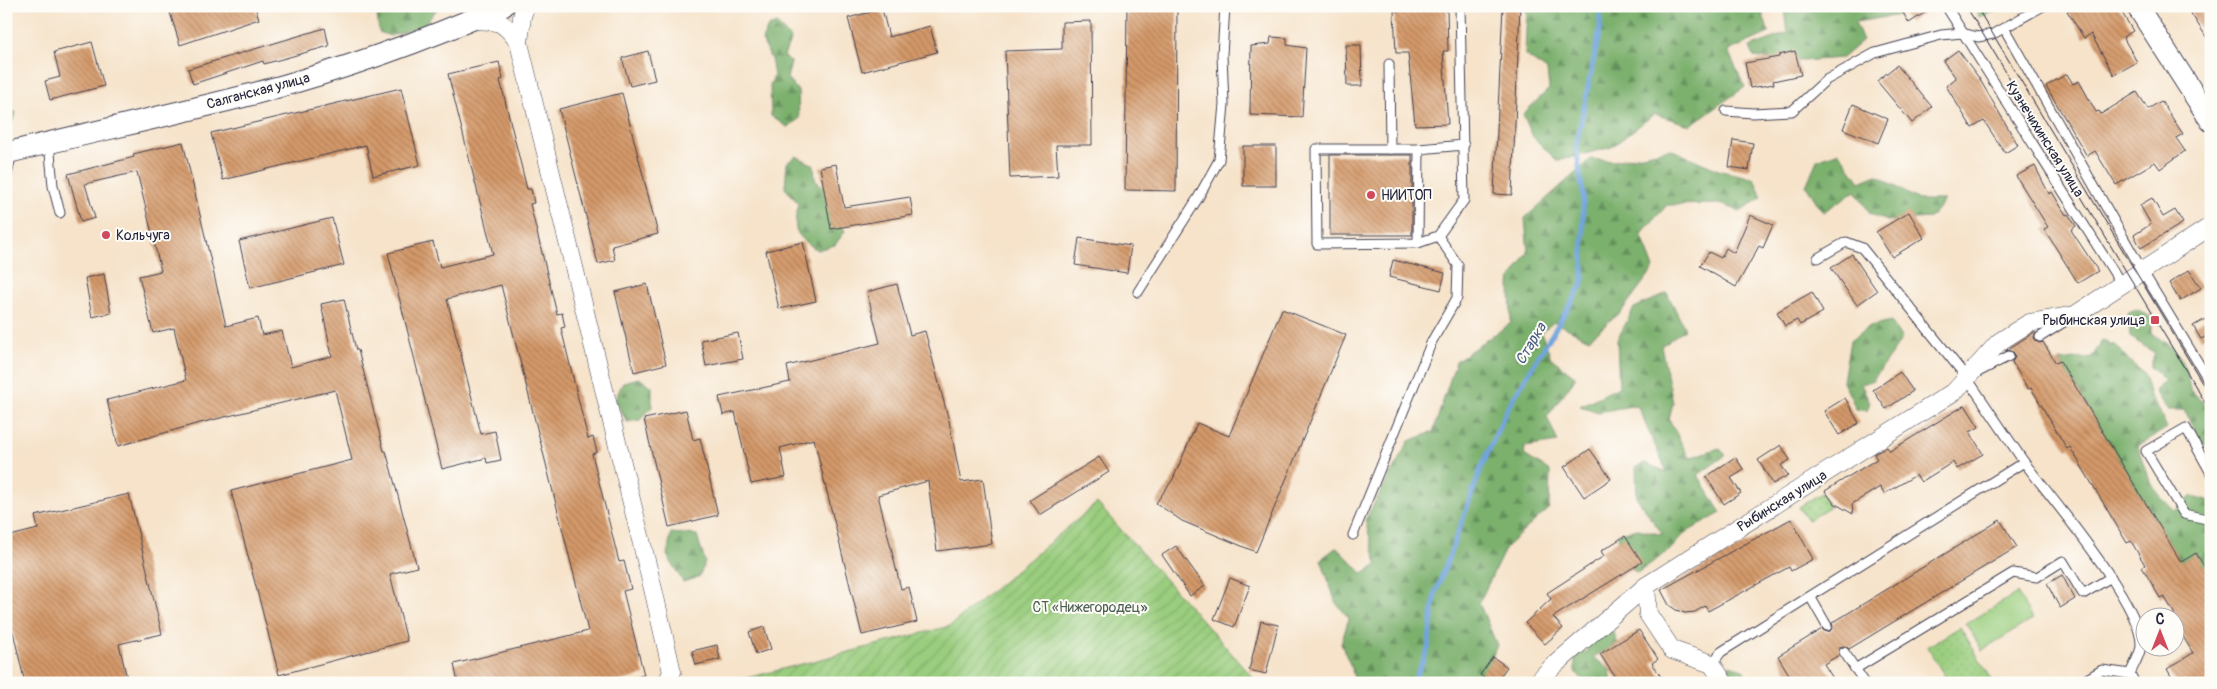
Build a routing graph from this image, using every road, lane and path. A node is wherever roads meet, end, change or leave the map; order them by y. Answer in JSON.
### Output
{"nodes":[{"id":1,"x":503,"y":6,"type":"edge"},
{"id":2,"x":525,"y":6,"type":"edge"},
{"id":3,"x":1225,"y":6,"type":"edge"},
{"id":4,"x":1460,"y":6,"type":"edge"},
{"id":5,"x":1946,"y":6,"type":"edge"},
{"id":6,"x":2043,"y":6,"type":"edge"},
{"id":7,"x":2137,"y":6,"type":"edge"},
{"id":8,"x":472,"y":20,"type":"junction"},
{"id":9,"x":2004,"y":28,"type":"junction"},
{"id":10,"x":1962,"y":33,"type":"junction"},
{"id":11,"x":519,"y":43,"type":"junction"},
{"id":12,"x":1389,"y":64,"type":"dead end"},
{"id":13,"x":1726,"y":111,"type":"dead end"},
{"id":14,"x":2211,"y":121,"type":"edge"},
{"id":15,"x":50,"y":142,"type":"junction"},
{"id":16,"x":1464,"y":144,"type":"junction"},
{"id":17,"x":1390,"y":149,"type":"junction"},
{"id":18,"x":1419,"y":149,"type":"junction"},
{"id":19,"x":9,"y":152,"type":"edge"},
{"id":20,"x":6,"y":179,"type":"edge"},
{"id":21,"x":60,"y":213,"type":"dead end"},
{"id":22,"x":2211,"y":226,"type":"edge"},
{"id":23,"x":1438,"y":236,"type":"junction"},
{"id":24,"x":1418,"y":243,"type":"junction"},
{"id":25,"x":1818,"y":258,"type":"dead end"},
{"id":26,"x":2143,"y":272,"type":"junction"},
{"id":27,"x":2122,"y":286,"type":"junction"},
{"id":28,"x":1138,"y":292,"type":"dead end"},
{"id":29,"x":2075,"y":315,"type":"junction"},
{"id":30,"x":2040,"y":337,"type":"dead end"},
{"id":31,"x":2009,"y":356,"type":"dead end"},
{"id":32,"x":1967,"y":378,"type":"junction"},
{"id":33,"x":2211,"y":384,"type":"edge"},
{"id":34,"x":2024,"y":462,"type":"junction"},
{"id":35,"x":2211,"y":473,"type":"edge"},
{"id":36,"x":2211,"y":520,"type":"edge"},
{"id":37,"x":1353,"y":535,"type":"dead end"},
{"id":38,"x":2112,"y":577,"type":"junction"},
{"id":39,"x":1646,"y":586,"type":"junction"},
{"id":40,"x":1811,"y":598,"type":"junction"},
{"id":41,"x":1827,"y":626,"type":"dead end"},
{"id":42,"x":1844,"y":652,"type":"dead end"},
{"id":43,"x":1712,"y":664,"type":"junction"},
{"id":44,"x":1855,"y":669,"type":"junction"},
{"id":45,"x":669,"y":677,"type":"edge"},
{"id":46,"x":2132,"y":678,"type":"edge"},
{"id":47,"x":1537,"y":683,"type":"edge"},
{"id":48,"x":1724,"y":683,"type":"edge"},
{"id":49,"x":1865,"y":683,"type":"edge"},
{"id":50,"x":2080,"y":683,"type":"edge"}],
"edges":[{"from":1,"to":8,"type":"street","name":"Салганская улица"},
{"from":2,"to":11,"type":"street"},
{"from":3,"to":28,"type":"lane"},
{"from":4,"to":16,"type":"lane"},
{"from":5,"to":10,"type":"lane","name":"Кузнечихинская улица"},
{"from":6,"to":9,"type":"lane"},
{"from":7,"to":14,"type":"street"},
{"from":8,"to":11,"type":"street"},
{"from":8,"to":15,"type":"street","name":"Салганская улица"},
{"from":9,"to":10,"type":"lane"},
{"from":9,"to":26,"type":"lane"},
{"from":10,"to":13,"type":"lane"},
{"from":10,"to":27,"type":"lane","name":"Кузнечихинская улица"},
{"from":11,"to":45,"type":"street"},
{"from":12,"to":17,"type":"lane"},
{"from":15,"to":19,"type":"street","name":"Салганская улица"},
{"from":15,"to":21,"type":"lane"},
{"from":16,"to":18,"type":"lane"},
{"from":16,"to":23,"type":"lane"},
{"from":17,"to":18,"type":"lane"},
{"from":17,"to":24,"type":"lane"},
{"from":18,"to":24,"type":"lane"},
{"from":19,"to":20,"type":"lane"},
{"from":22,"to":26,"type":"street","name":"Рыбинская улица"},
{"from":23,"to":24,"type":"lane"},
{"from":23,"to":37,"type":"lane"},
{"from":25,"to":32,"type":"lane"},
{"from":26,"to":27,"type":"street","name":"Рыбинская улица"},
{"from":26,"to":33,"type":"lane"},
{"from":27,"to":29,"type":"street","name":"Рыбинская улица"},
{"from":29,"to":30,"type":"lane"},
{"from":29,"to":32,"type":"street","name":"Рыбинская улица"},
{"from":31,"to":32,"type":"lane"},
{"from":32,"to":34,"type":"lane"},
{"from":32,"to":39,"type":"street","name":"Рыбинская улица"},
{"from":34,"to":38,"type":"lane"},
{"from":34,"to":40,"type":"lane"},
{"from":35,"to":36,"type":"lane"},
{"from":38,"to":44,"type":"lane"},
{"from":38,"to":46,"type":"lane"},
{"from":39,"to":43,"type":"street"},
{"from":39,"to":47,"type":"street","name":"Рыбинская улица"},
{"from":40,"to":41,"type":"lane"},
{"from":40,"to":43,"type":"lane"},
{"from":42,"to":44,"type":"lane"},
{"from":43,"to":48,"type":"street"},
{"from":44,"to":49,"type":"lane"},
{"from":46,"to":50,"type":"lane"}]}
